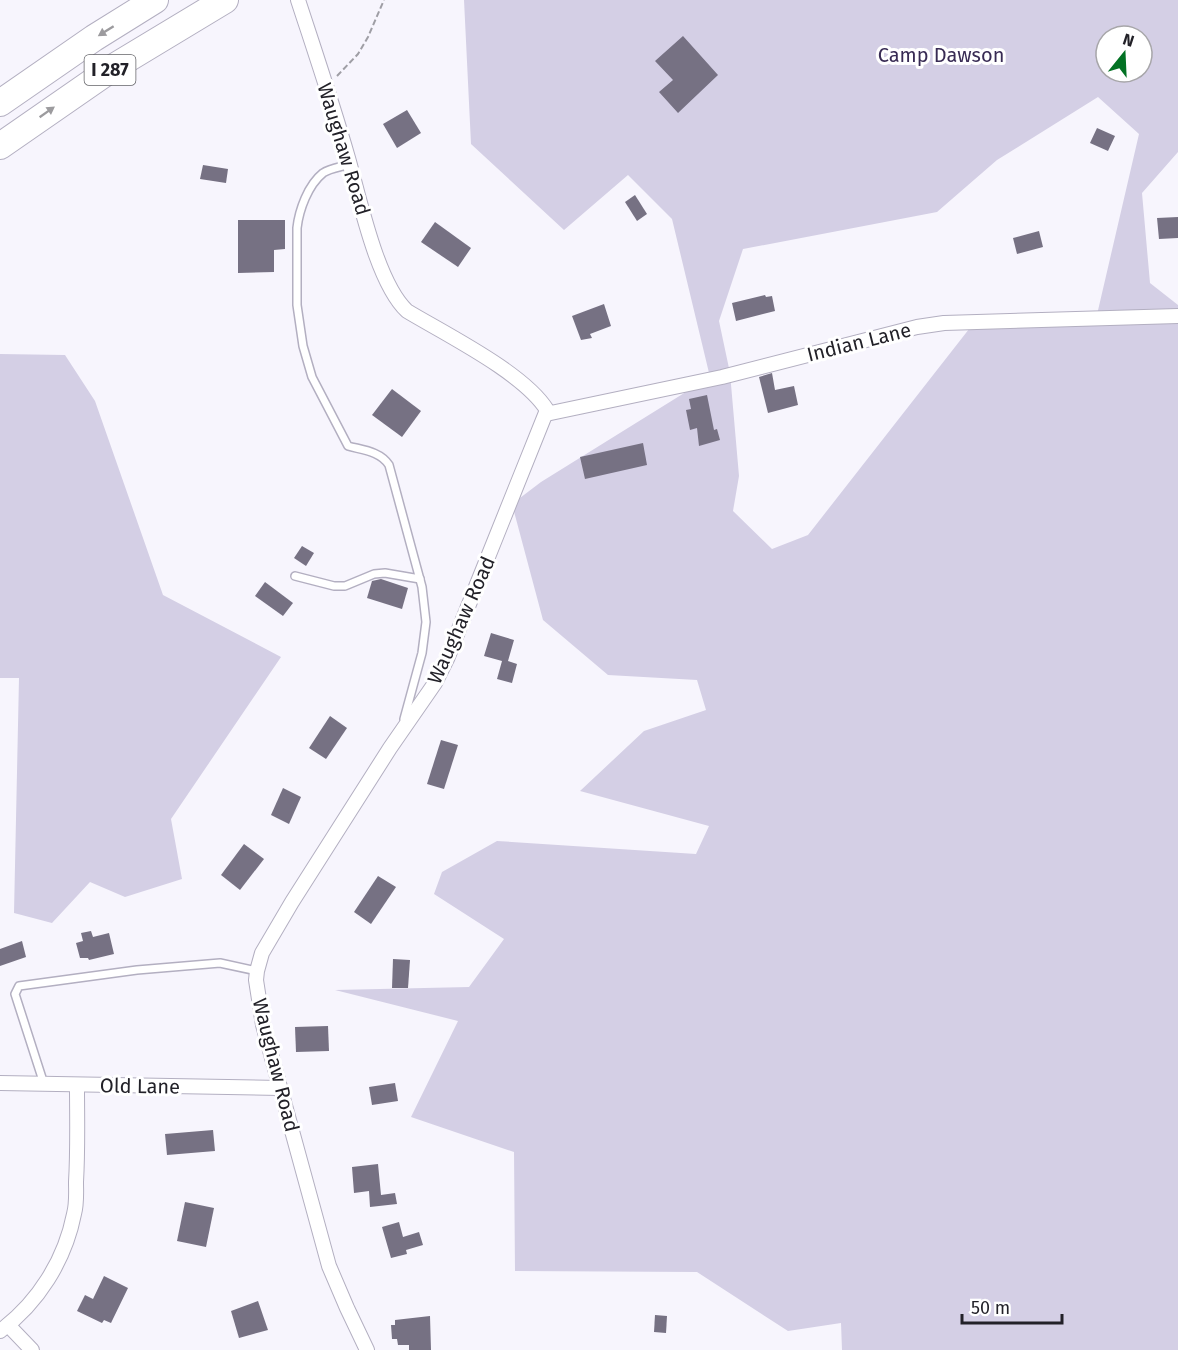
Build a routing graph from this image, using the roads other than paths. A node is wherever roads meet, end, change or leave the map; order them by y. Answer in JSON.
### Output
{"nodes":[{"id":1,"x":155,"y":0,"type":"edge"},
{"id":2,"x":225,"y":0,"type":"edge"},
{"id":3,"x":298,"y":0,"type":"edge"},
{"id":4,"x":0,"y":103,"type":"edge"},
{"id":5,"x":0,"y":146,"type":"edge"},
{"id":6,"x":350,"y":164,"type":"junction"},
{"id":7,"x":1178,"y":316,"type":"edge"},
{"id":8,"x":546,"y":414,"type":"junction"},
{"id":9,"x":295,"y":576,"type":"dead end"},
{"id":10,"x":420,"y":579,"type":"junction"},
{"id":11,"x":399,"y":736,"type":"junction"},
{"id":12,"x":257,"y":971,"type":"junction"},
{"id":13,"x":0,"y":1083,"type":"edge"},
{"id":14,"x":44,"y":1084,"type":"junction"},
{"id":15,"x":76,"y":1085,"type":"junction"},
{"id":16,"x":280,"y":1088,"type":"junction"},
{"id":17,"x":4,"y":1328,"type":"edge"},
{"id":18,"x":32,"y":1350,"type":"edge"},
{"id":19,"x":367,"y":1350,"type":"edge"}],
"edges":[{"from":1,"to":4,"type":"highway","number":"I 287","one_way":true},
{"from":5,"to":2,"type":"highway","number":"I 287","one_way":true},
{"from":3,"to":6,"type":"street","name":"Waughaw Road"},
{"from":6,"to":8,"type":"street","name":"Waughaw Road"},
{"from":6,"to":10,"type":"lane"},
{"from":7,"to":8,"type":"street","name":"Indian Lane"},
{"from":8,"to":11,"type":"street","name":"Waughaw Road"},
{"from":9,"to":10,"type":"lane"},
{"from":10,"to":11,"type":"lane"},
{"from":11,"to":12,"type":"street","name":"Waughaw Road"},
{"from":12,"to":14,"type":"lane"},
{"from":12,"to":16,"type":"street","name":"Waughaw Road"},
{"from":13,"to":14,"type":"street","name":"Old Lane"},
{"from":14,"to":15,"type":"street","name":"Old Lane"},
{"from":15,"to":16,"type":"street","name":"Old Lane"},
{"from":15,"to":17,"type":"street"},
{"from":16,"to":19,"type":"street","name":"Waughaw Road"},
{"from":17,"to":18,"type":"street"}]}
